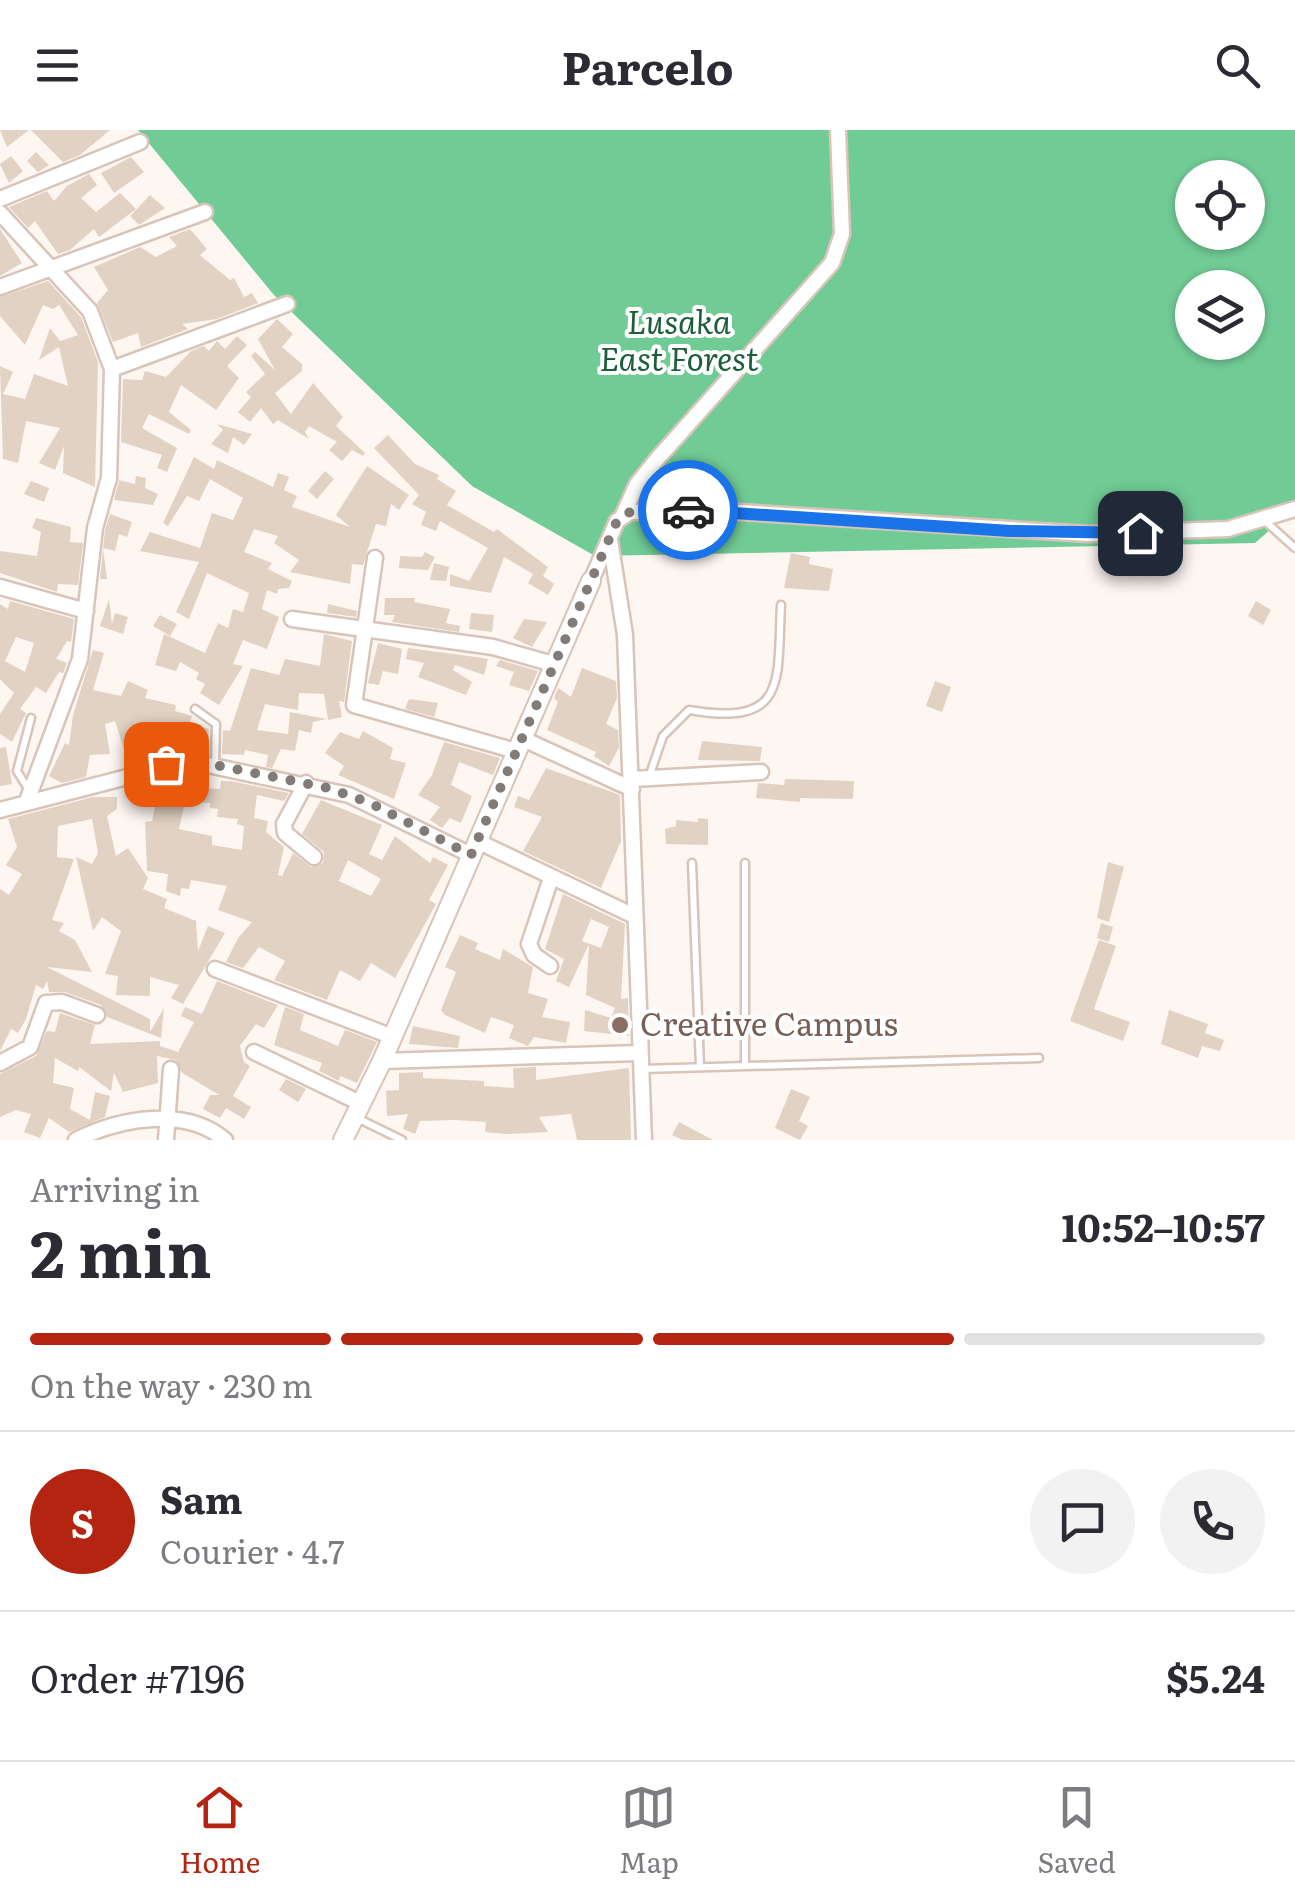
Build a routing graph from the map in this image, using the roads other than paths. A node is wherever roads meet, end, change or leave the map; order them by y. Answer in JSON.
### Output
{"nodes":[{"id":1,"x":838,"y":130,"type":"edge"},
{"id":2,"x":140,"y":142,"type":"dead end"},
{"id":3,"x":0,"y":199,"type":"edge"},
{"id":4,"x":205,"y":212,"type":"dead end"},
{"id":5,"x":0,"y":213,"type":"edge"},
{"id":6,"x":49,"y":267,"type":"junction"},
{"id":7,"x":0,"y":287,"type":"edge"},
{"id":8,"x":287,"y":304,"type":"dead end"},
{"id":9,"x":112,"y":370,"type":"junction"},
{"id":10,"x":1295,"y":510,"type":"edge"},
{"id":11,"x":622,"y":515,"type":"junction"},
{"id":12,"x":1265,"y":521,"type":"junction"},
{"id":13,"x":610,"y":539,"type":"junction"},
{"id":14,"x":1295,"y":548,"type":"edge"},
{"id":15,"x":375,"y":558,"type":"dead end"},
{"id":16,"x":591,"y":581,"type":"joint"},
{"id":17,"x":0,"y":587,"type":"edge"},
{"id":18,"x":780,"y":605,"type":"dead end"},
{"id":19,"x":86,"y":611,"type":"junction"},
{"id":20,"x":292,"y":619,"type":"dead end"},
{"id":21,"x":367,"y":629,"type":"junction"},
{"id":22,"x":553,"y":664,"type":"junction"},
{"id":23,"x":195,"y":710,"type":"dead end"},
{"id":24,"x":31,"y":718,"type":"dead end"},
{"id":25,"x":519,"y":744,"type":"junction"},
{"id":26,"x":215,"y":765,"type":"junction"},
{"id":27,"x":762,"y":772,"type":"dead end"},
{"id":28,"x":649,"y":778,"type":"junction"},
{"id":29,"x":306,"y":783,"type":"junction"},
{"id":30,"x":632,"y":784,"type":"junction"},
{"id":31,"x":28,"y":796,"type":"junction"},
{"id":32,"x":0,"y":810,"type":"edge"},
{"id":33,"x":474,"y":848,"type":"junction"},
{"id":34,"x":314,"y":857,"type":"dead end"},
{"id":35,"x":692,"y":863,"type":"dead end"},
{"id":36,"x":745,"y":863,"type":"dead end"},
{"id":37,"x":551,"y":878,"type":"junction"},
{"id":38,"x":632,"y":915,"type":"junction"},
{"id":39,"x":550,"y":966,"type":"dead end"},
{"id":40,"x":215,"y":969,"type":"dead end"},
{"id":41,"x":98,"y":1015,"type":"dead end"},
{"id":42,"x":392,"y":1037,"type":"junction"},
{"id":43,"x":254,"y":1052,"type":"dead end"},
{"id":44,"x":1039,"y":1058,"type":"dead end"},
{"id":45,"x":382,"y":1061,"type":"junction"},
{"id":46,"x":640,"y":1061,"type":"junction"},
{"id":47,"x":0,"y":1063,"type":"edge"},
{"id":48,"x":745,"y":1065,"type":"junction"},
{"id":49,"x":700,"y":1066,"type":"junction"},
{"id":50,"x":171,"y":1070,"type":"dead end"},
{"id":51,"x":357,"y":1109,"type":"junction"},
{"id":52,"x":164,"y":1118,"type":"junction"},
{"id":53,"x":76,"y":1140,"type":"edge"},
{"id":54,"x":166,"y":1140,"type":"edge"},
{"id":55,"x":225,"y":1140,"type":"edge"},
{"id":56,"x":343,"y":1140,"type":"edge"},
{"id":57,"x":402,"y":1140,"type":"edge"},
{"id":58,"x":644,"y":1140,"type":"edge"}],
"edges":[{"from":1,"to":11,"type":"street"},
{"from":2,"to":3,"type":"street"},
{"from":4,"to":6,"type":"street"},
{"from":5,"to":6,"type":"street"},
{"from":6,"to":7,"type":"street"},
{"from":6,"to":9,"type":"street"},
{"from":8,"to":9,"type":"street"},
{"from":9,"to":19,"type":"street"},
{"from":10,"to":12,"type":"street"},
{"from":11,"to":12,"type":"street"},
{"from":11,"to":13,"type":"street"},
{"from":12,"to":14,"type":"lane"},
{"from":13,"to":16,"type":"street"},
{"from":13,"to":30,"type":"street"},
{"from":15,"to":21,"type":"street"},
{"from":16,"to":22,"type":"street"},
{"from":17,"to":19,"type":"street"},
{"from":18,"to":28,"type":"lane"},
{"from":19,"to":31,"type":"street"},
{"from":20,"to":21,"type":"street"},
{"from":21,"to":22,"type":"street"},
{"from":21,"to":25,"type":"street"},
{"from":22,"to":25,"type":"street"},
{"from":23,"to":26,"type":"lane"},
{"from":24,"to":31,"type":"lane"},
{"from":25,"to":30,"type":"street"},
{"from":25,"to":33,"type":"street"},
{"from":26,"to":29,"type":"street"},
{"from":26,"to":31,"type":"street"},
{"from":27,"to":28,"type":"street"},
{"from":28,"to":30,"type":"street"},
{"from":29,"to":33,"type":"street"},
{"from":29,"to":34,"type":"street"},
{"from":30,"to":38,"type":"street"},
{"from":31,"to":32,"type":"street"},
{"from":33,"to":37,"type":"street"},
{"from":33,"to":42,"type":"street"},
{"from":35,"to":49,"type":"lane"},
{"from":36,"to":48,"type":"lane"},
{"from":37,"to":38,"type":"street"},
{"from":37,"to":39,"type":"street"},
{"from":38,"to":46,"type":"street"},
{"from":40,"to":42,"type":"street"},
{"from":41,"to":47,"type":"street"},
{"from":42,"to":45,"type":"street"},
{"from":43,"to":51,"type":"street"},
{"from":44,"to":48,"type":"lane"},
{"from":45,"to":46,"type":"street"},
{"from":45,"to":51,"type":"street"},
{"from":46,"to":49,"type":"lane"},
{"from":46,"to":58,"type":"street"},
{"from":48,"to":49,"type":"lane"},
{"from":50,"to":52,"type":"street"},
{"from":51,"to":56,"type":"street"},
{"from":51,"to":57,"type":"lane"},
{"from":52,"to":53,"type":"street"},
{"from":52,"to":54,"type":"street"},
{"from":52,"to":55,"type":"street"}]}
